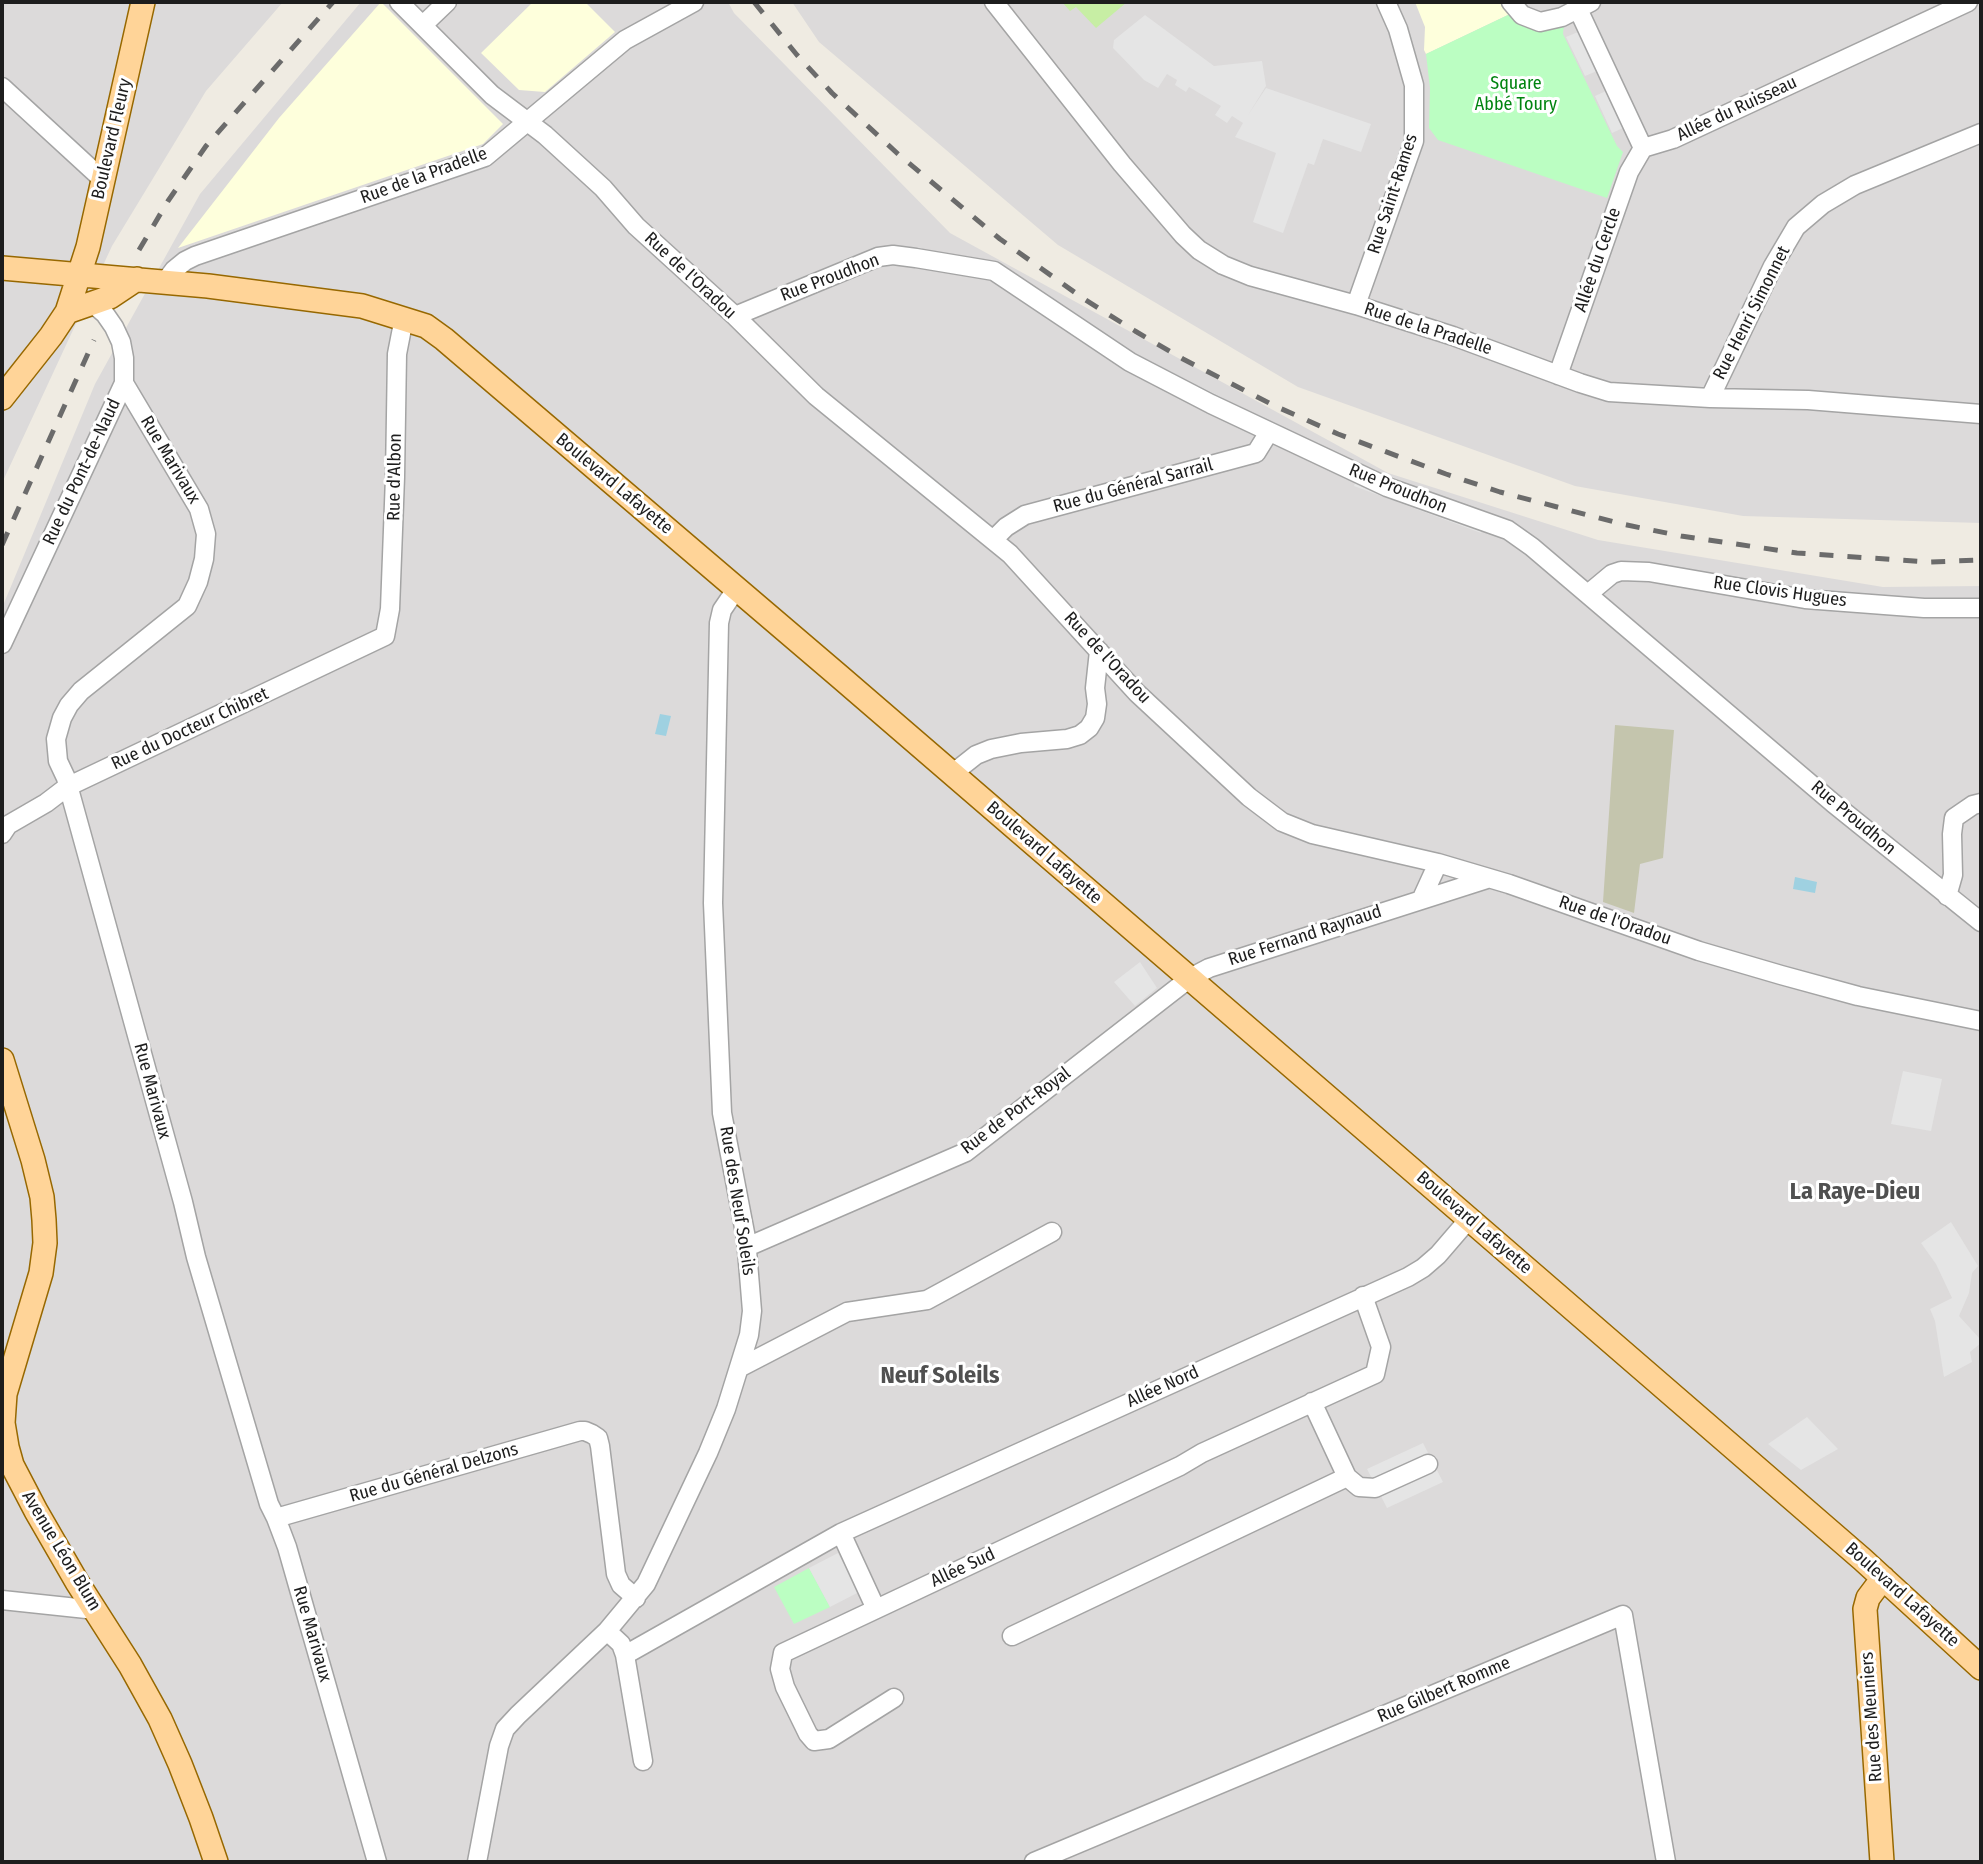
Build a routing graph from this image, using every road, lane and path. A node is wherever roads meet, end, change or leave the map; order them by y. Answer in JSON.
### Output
{"nodes":[{"id":1,"x":144,"y":2,"type":"edge"},
{"id":2,"x":399,"y":2,"type":"edge"},
{"id":3,"x":447,"y":2,"type":"edge"},
{"id":4,"x":694,"y":2,"type":"edge"},
{"id":5,"x":994,"y":2,"type":"edge"},
{"id":6,"x":1386,"y":2,"type":"edge"},
{"id":7,"x":1511,"y":2,"type":"edge"},
{"id":8,"x":1968,"y":2,"type":"edge"},
{"id":9,"x":1585,"y":5,"type":"edge"},
{"id":10,"x":423,"y":25,"type":"junction"},
{"id":11,"x":2,"y":88,"type":"edge"},
{"id":12,"x":528,"y":122,"type":"junction"},
{"id":13,"x":1981,"y":133,"type":"edge"},
{"id":14,"x":1643,"y":148,"type":"junction"},
{"id":15,"x":102,"y":179,"type":"junction"},
{"id":16,"x":2,"y":268,"type":"edge"},
{"id":17,"x":79,"y":275,"type":"junction"},
{"id":18,"x":137,"y":279,"type":"junction"},
{"id":19,"x":165,"y":282,"type":"junction"},
{"id":20,"x":92,"y":303,"type":"junction"},
{"id":21,"x":1356,"y":305,"type":"junction"},
{"id":22,"x":67,"y":312,"type":"junction"},
{"id":23,"x":735,"y":317,"type":"junction"},
{"id":24,"x":404,"y":318,"type":"junction"},
{"id":25,"x":1558,"y":374,"type":"junction"},
{"id":26,"x":124,"y":383,"type":"junction"},
{"id":27,"x":2,"y":398,"type":"edge"},
{"id":28,"x":1710,"y":398,"type":"junction"},
{"id":29,"x":1981,"y":414,"type":"edge"},
{"id":30,"x":1269,"y":432,"type":"junction"},
{"id":31,"x":994,"y":539,"type":"junction"},
{"id":32,"x":737,"y":588,"type":"junction"},
{"id":33,"x":1588,"y":594,"type":"junction"},
{"id":34,"x":1981,"y":608,"type":"edge"},
{"id":35,"x":385,"y":636,"type":"joint"},
{"id":36,"x":2,"y":644,"type":"edge"},
{"id":37,"x":1098,"y":651,"type":"junction"},
{"id":38,"x":953,"y":774,"type":"junction"},
{"id":39,"x":68,"y":786,"type":"junction"},
{"id":40,"x":1981,"y":803,"type":"edge"},
{"id":41,"x":2,"y":834,"type":"edge"},
{"id":42,"x":1438,"y":863,"type":"junction"},
{"id":43,"x":1487,"y":878,"type":"junction"},
{"id":44,"x":1947,"y":896,"type":"junction"},
{"id":45,"x":1422,"y":898,"type":"junction"},
{"id":46,"x":1981,"y":922,"type":"edge"},
{"id":47,"x":1190,"y":978,"type":"junction"},
{"id":48,"x":1981,"y":1021,"type":"edge"},
{"id":49,"x":2,"y":1060,"type":"edge"},
{"id":50,"x":1469,"y":1219,"type":"junction"},
{"id":51,"x":1052,"y":1232,"type":"dead end"},
{"id":52,"x":747,"y":1247,"type":"junction"},
{"id":53,"x":1363,"y":1296,"type":"junction"},
{"id":54,"x":739,"y":1368,"type":"junction"},
{"id":55,"x":1312,"y":1402,"type":"junction"},
{"id":56,"x":1428,"y":1464,"type":"dead end"},
{"id":57,"x":1347,"y":1477,"type":"junction"},
{"id":58,"x":276,"y":1518,"type":"junction"},
{"id":59,"x":841,"y":1533,"type":"junction"},
{"id":60,"x":1883,"y":1578,"type":"junction"},
{"id":61,"x":636,"y":1598,"type":"junction"},
{"id":62,"x":2,"y":1600,"type":"edge"},
{"id":63,"x":876,"y":1609,"type":"junction"},
{"id":64,"x":96,"y":1610,"type":"junction"},
{"id":65,"x":607,"y":1630,"type":"junction"},
{"id":66,"x":1012,"y":1636,"type":"dead end"},
{"id":67,"x":625,"y":1655,"type":"junction"},
{"id":68,"x":1981,"y":1668,"type":"edge"},
{"id":69,"x":894,"y":1698,"type":"dead end"},
{"id":70,"x":643,"y":1761,"type":"dead end"},
{"id":71,"x":216,"y":1862,"type":"edge"},
{"id":72,"x":377,"y":1862,"type":"edge"},
{"id":73,"x":477,"y":1862,"type":"edge"},
{"id":74,"x":1034,"y":1862,"type":"edge"},
{"id":75,"x":1665,"y":1862,"type":"edge"},
{"id":76,"x":1882,"y":1862,"type":"edge"}],
"edges":[{"from":1,"to":15,"type":"main road","name":"Boulevard Fleury"},
{"from":2,"to":10,"type":"street","name":"Rue de l'Oradou"},
{"from":3,"to":10,"type":"street"},
{"from":4,"to":12,"type":"street","name":"Rue de la Pradelle"},
{"from":5,"to":21,"type":"street","name":"Rue de la Pradelle"},
{"from":6,"to":21,"type":"street","name":"Rue Saint-Rames"},
{"from":7,"to":9,"type":"street"},
{"from":8,"to":14,"type":"street","name":"Allée du Ruisseau"},
{"from":9,"to":14,"type":"street"},
{"from":10,"to":12,"type":"street","name":"Rue de l'Oradou"},
{"from":11,"to":15,"type":"street"},
{"from":12,"to":19,"type":"street","name":"Rue de la Pradelle"},
{"from":12,"to":23,"type":"street","name":"Rue de l'Oradou"},
{"from":13,"to":28,"type":"street","name":"Rue Henri Simonnet"},
{"from":14,"to":25,"type":"street","name":"Allée du Cercle"},
{"from":15,"to":17,"type":"main road","name":"Boulevard Fleury"},
{"from":16,"to":17,"type":"main road","name":"Boulevard Lafayette"},
{"from":17,"to":18,"type":"main road","name":"Boulevard Lafayette"},
{"from":17,"to":22,"type":"main road","name":"Boulevard Fleury"},
{"from":18,"to":19,"type":"main road","name":"Boulevard Lafayette"},
{"from":18,"to":20,"type":"main road"},
{"from":19,"to":24,"type":"main road","name":"Boulevard Lafayette"},
{"from":20,"to":22,"type":"main road"},
{"from":20,"to":26,"type":"street","name":"Rue du Pont-de-Naud"},
{"from":21,"to":25,"type":"street","name":"Rue de la Pradelle"},
{"from":22,"to":27,"type":"main road","name":"Boulevard Fleury"},
{"from":23,"to":30,"type":"street","name":"Rue Proudhon"},
{"from":23,"to":31,"type":"street","name":"Rue de l'Oradou"},
{"from":24,"to":32,"type":"main road","name":"Boulevard Lafayette"},
{"from":24,"to":35,"type":"street","name":"Rue d'Albon"},
{"from":25,"to":28,"type":"street","name":"Rue de la Pradelle"},
{"from":26,"to":36,"type":"street","name":"Rue du Pont-de-Naud"},
{"from":26,"to":39,"type":"street","name":"Rue Marivaux"},
{"from":28,"to":29,"type":"street","name":"Rue de la Pradelle"},
{"from":30,"to":31,"type":"street","name":"Rue du Général Sarrail"},
{"from":30,"to":33,"type":"street","name":"Rue Proudhon"},
{"from":31,"to":37,"type":"street","name":"Rue de l'Oradou"},
{"from":32,"to":38,"type":"main road","name":"Boulevard Lafayette"},
{"from":32,"to":52,"type":"street","name":"Rue des Neuf Soleils"},
{"from":33,"to":34,"type":"street","name":"Rue Clovis Hugues"},
{"from":33,"to":44,"type":"street","name":"Rue Proudhon"},
{"from":35,"to":39,"type":"street","name":"Rue du Docteur Chibret"},
{"from":37,"to":38,"type":"street"},
{"from":37,"to":42,"type":"street","name":"Rue de l'Oradou"},
{"from":38,"to":47,"type":"main road","name":"Boulevard Lafayette"},
{"from":39,"to":41,"type":"street","name":"Rue du Docteur Chibret"},
{"from":39,"to":58,"type":"street","name":"Rue Marivaux"},
{"from":40,"to":44,"type":"street"},
{"from":42,"to":43,"type":"street","name":"Rue de l'Oradou"},
{"from":42,"to":45,"type":"street"},
{"from":43,"to":45,"type":"street","name":"Rue Fernand Raynaud"},
{"from":43,"to":48,"type":"street","name":"Rue de l'Oradou"},
{"from":44,"to":46,"type":"street","name":"Rue Proudhon"},
{"from":45,"to":47,"type":"street","name":"Rue Fernand Raynaud"},
{"from":47,"to":50,"type":"main road","name":"Boulevard Lafayette"},
{"from":47,"to":52,"type":"street","name":"Rue de Port-Royal"},
{"from":49,"to":64,"type":"main road","name":"Avenue Léon Blum"},
{"from":50,"to":53,"type":"street","name":"Allée Nord"},
{"from":50,"to":60,"type":"main road","name":"Boulevard Lafayette"},
{"from":51,"to":54,"type":"street"},
{"from":52,"to":54,"type":"street","name":"Rue des Neuf Soleils"},
{"from":53,"to":55,"type":"street","name":"Allée Sud"},
{"from":53,"to":59,"type":"street","name":"Allée Nord"},
{"from":54,"to":61,"type":"street","name":"Rue des Neuf Soleils"},
{"from":55,"to":57,"type":"street"},
{"from":55,"to":63,"type":"street","name":"Allée Sud"},
{"from":56,"to":57,"type":"street"},
{"from":57,"to":66,"type":"street"},
{"from":58,"to":61,"type":"street","name":"Rue du Général Delzons"},
{"from":58,"to":72,"type":"street","name":"Rue Marivaux"},
{"from":59,"to":63,"type":"street"},
{"from":59,"to":67,"type":"street","name":"Allée Nord"},
{"from":60,"to":68,"type":"main road","name":"Boulevard Lafayette"},
{"from":60,"to":76,"type":"main road","name":"Rue des Meuniers"},
{"from":61,"to":65,"type":"street","name":"Rue des Neuf Soleils"},
{"from":62,"to":64,"type":"street"},
{"from":63,"to":69,"type":"street","name":"Allée Sud"},
{"from":64,"to":71,"type":"main road","name":"Avenue Léon Blum"},
{"from":65,"to":67,"type":"street"},
{"from":65,"to":73,"type":"street","name":"Rue des Neuf Soleils"},
{"from":67,"to":70,"type":"street"},
{"from":74,"to":75,"type":"street","name":"Rue Gilbert Romme"}]}
